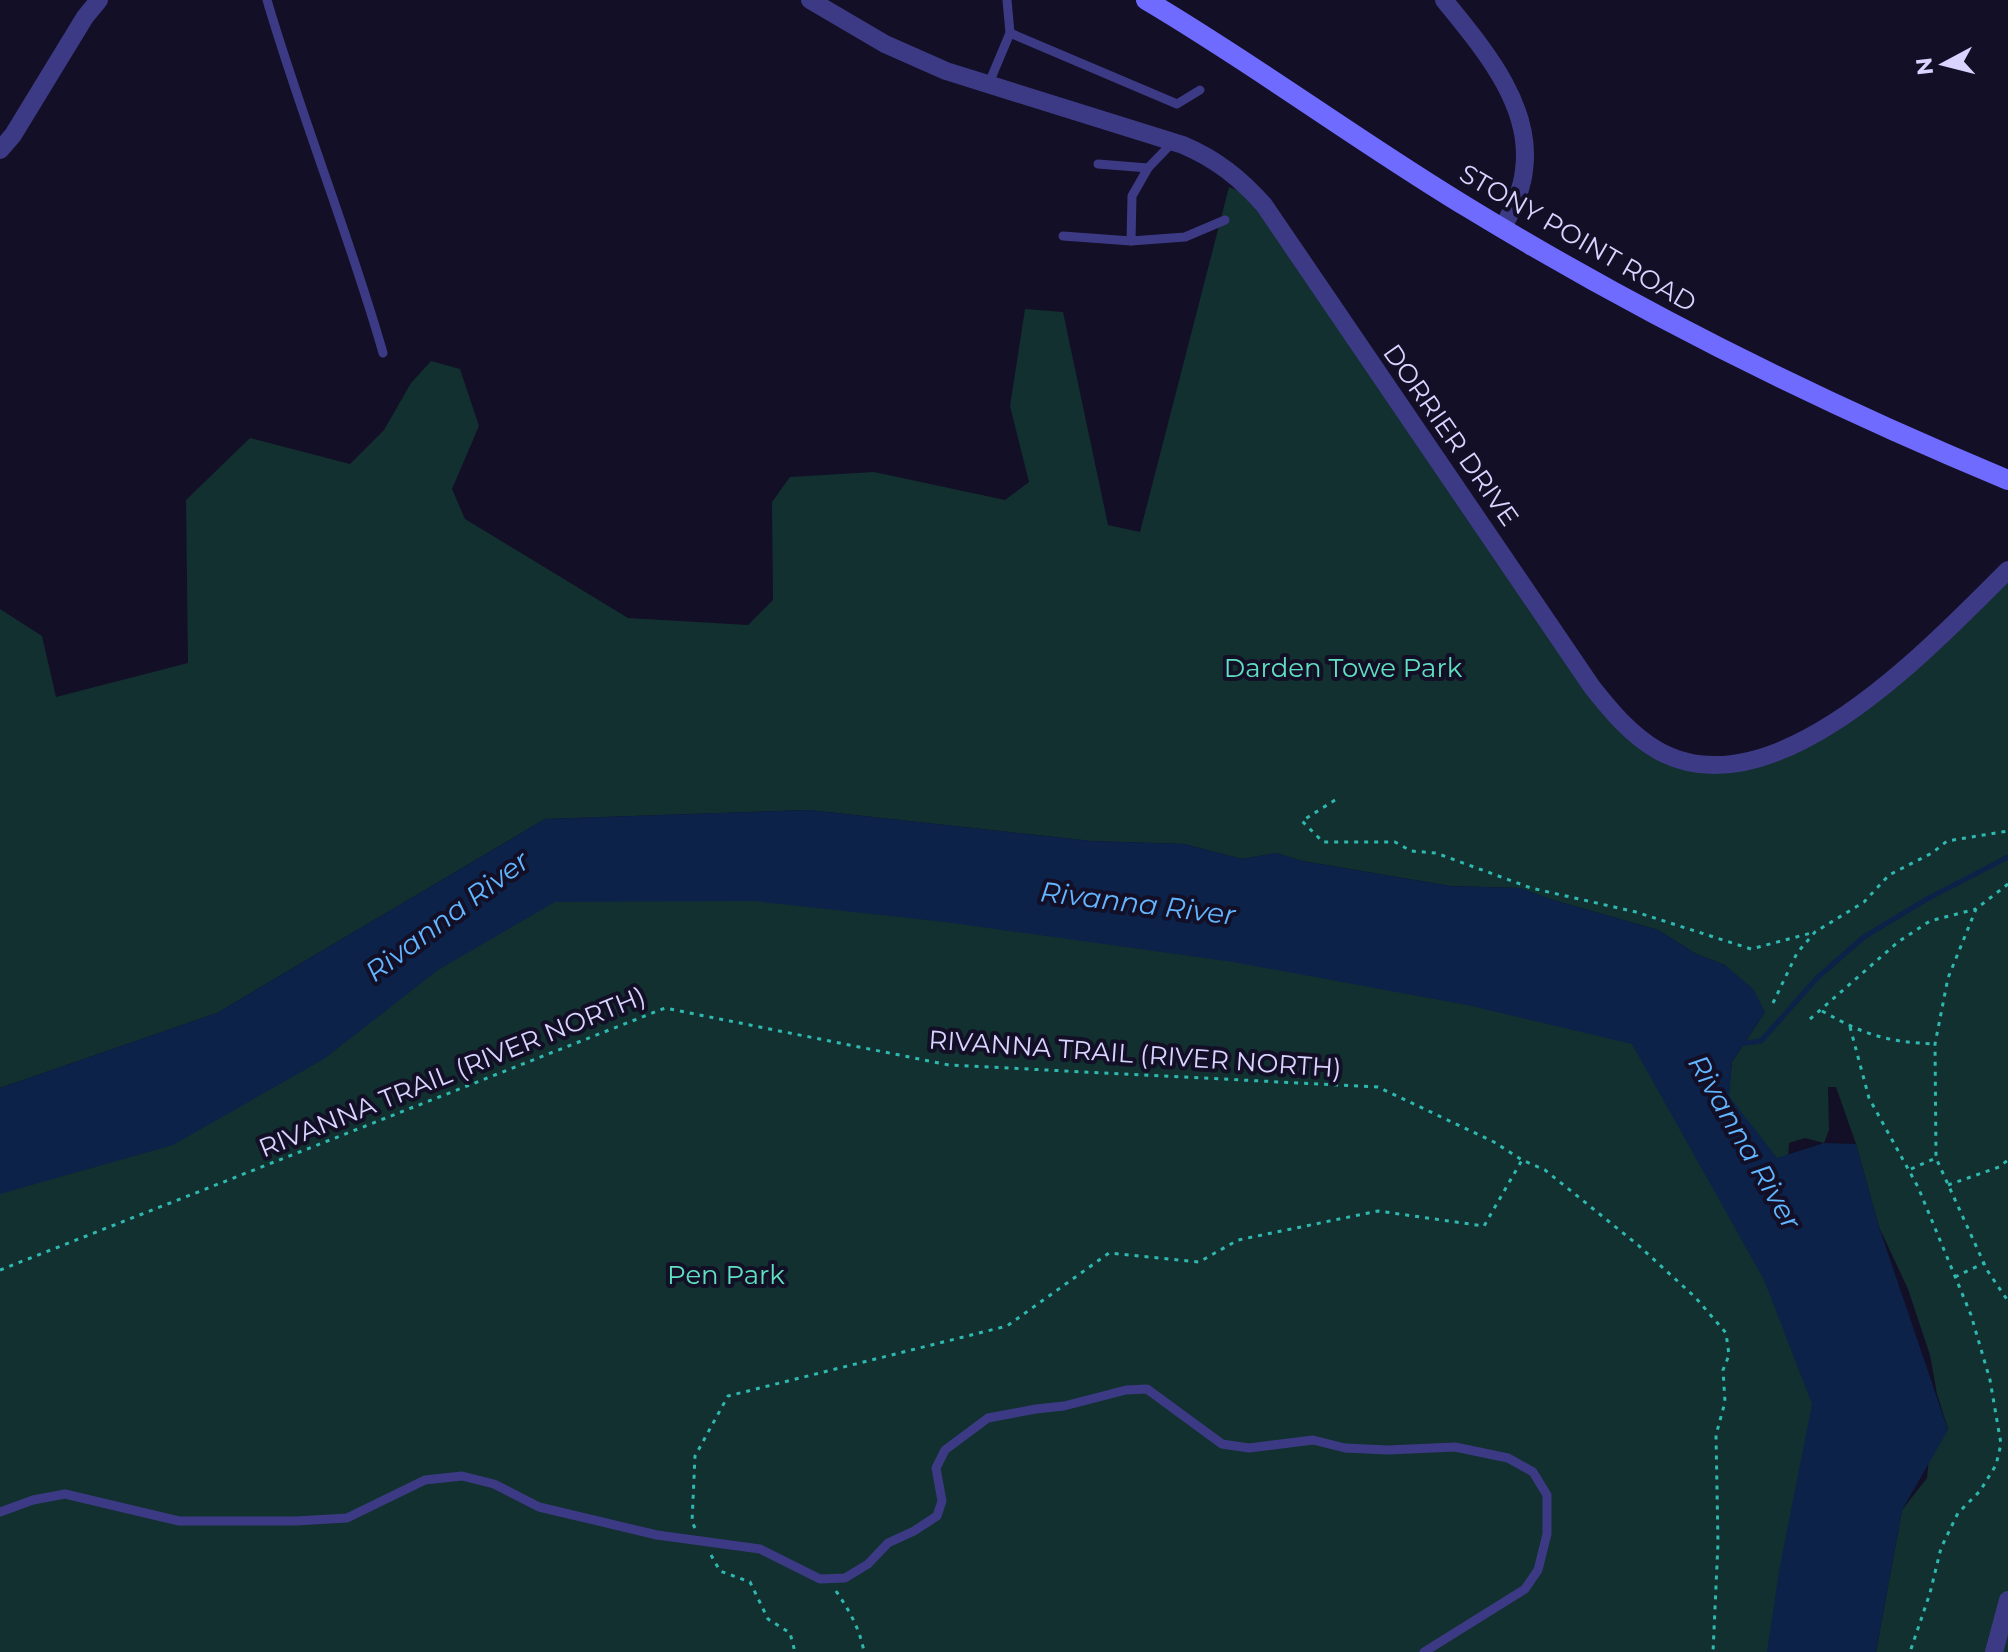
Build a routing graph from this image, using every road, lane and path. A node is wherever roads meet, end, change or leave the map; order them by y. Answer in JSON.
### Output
{"nodes":[{"id":1,"x":99,"y":0,"type":"edge"},
{"id":2,"x":267,"y":0,"type":"edge"},
{"id":3,"x":810,"y":0,"type":"edge"},
{"id":4,"x":1007,"y":0,"type":"edge"},
{"id":5,"x":1146,"y":0,"type":"edge"},
{"id":6,"x":1444,"y":0,"type":"edge"},
{"id":7,"x":1010,"y":33,"type":"junction"},
{"id":8,"x":989,"y":83,"type":"junction"},
{"id":9,"x":1200,"y":90,"type":"dead end"},
{"id":10,"x":1173,"y":142,"type":"junction"},
{"id":11,"x":0,"y":150,"type":"edge"},
{"id":12,"x":1098,"y":164,"type":"dead end"},
{"id":13,"x":1148,"y":168,"type":"junction"},
{"id":14,"x":1225,"y":220,"type":"dead end"},
{"id":15,"x":1503,"y":228,"type":"junction"},
{"id":16,"x":1063,"y":236,"type":"dead end"},
{"id":17,"x":1131,"y":241,"type":"junction"},
{"id":18,"x":383,"y":353,"type":"dead end"},
{"id":19,"x":2008,"y":480,"type":"edge"},
{"id":20,"x":2008,"y":570,"type":"edge"},
{"id":21,"x":1335,"y":800,"type":"dead end"},
{"id":22,"x":2008,"y":831,"type":"edge"},
{"id":23,"x":2008,"y":884,"type":"edge"},
{"id":24,"x":1976,"y":909,"type":"junction"},
{"id":25,"x":1815,"y":932,"type":"junction"},
{"id":26,"x":1773,"y":1003,"type":"dead end"},
{"id":27,"x":1821,"y":1010,"type":"junction"},
{"id":28,"x":1810,"y":1019,"type":"dead end"},
{"id":29,"x":1850,"y":1027,"type":"junction"},
{"id":30,"x":1935,"y":1044,"type":"junction"},
{"id":31,"x":1936,"y":1158,"type":"junction"},
{"id":32,"x":1522,"y":1160,"type":"junction"},
{"id":33,"x":2008,"y":1160,"type":"edge"},
{"id":34,"x":1909,"y":1170,"type":"junction"},
{"id":35,"x":1948,"y":1185,"type":"junction"},
{"id":36,"x":1984,"y":1263,"type":"junction"},
{"id":37,"x":0,"y":1270,"type":"edge"},
{"id":38,"x":1955,"y":1277,"type":"junction"},
{"id":39,"x":2008,"y":1301,"type":"edge"},
{"id":40,"x":0,"y":1512,"type":"edge"},
{"id":41,"x":703,"y":1541,"type":"junction"},
{"id":42,"x":825,"y":1579,"type":"junction"},
{"id":43,"x":2008,"y":1600,"type":"edge"},
{"id":44,"x":795,"y":1652,"type":"edge"},
{"id":45,"x":864,"y":1652,"type":"edge"},
{"id":46,"x":1424,"y":1652,"type":"edge"},
{"id":47,"x":1713,"y":1652,"type":"edge"},
{"id":48,"x":1910,"y":1652,"type":"edge"},
{"id":49,"x":1994,"y":1652,"type":"edge"}],
"edges":[{"from":1,"to":11,"type":"street"},
{"from":2,"to":18,"type":"lane"},
{"from":3,"to":8,"type":"street","name":"DORRIER DRIVE"},
{"from":4,"to":7,"type":"lane"},
{"from":5,"to":15,"type":"main road","name":"STONY POINT ROAD"},
{"from":6,"to":15,"type":"street"},
{"from":7,"to":8,"type":"lane"},
{"from":7,"to":9,"type":"lane"},
{"from":8,"to":10,"type":"street","name":"DORRIER DRIVE"},
{"from":10,"to":13,"type":"lane"},
{"from":10,"to":20,"type":"street","name":"DORRIER DRIVE"},
{"from":12,"to":13,"type":"lane"},
{"from":13,"to":17,"type":"lane"},
{"from":14,"to":17,"type":"lane"},
{"from":15,"to":19,"type":"main road","name":"STONY POINT ROAD"},
{"from":16,"to":17,"type":"lane"},
{"from":21,"to":25,"type":"path"},
{"from":22,"to":25,"type":"path"},
{"from":23,"to":24,"type":"path"},
{"from":24,"to":27,"type":"path"},
{"from":24,"to":30,"type":"path"},
{"from":25,"to":26,"type":"path"},
{"from":27,"to":28,"type":"path"},
{"from":27,"to":29,"type":"path"},
{"from":29,"to":30,"type":"path"},
{"from":29,"to":34,"type":"path"},
{"from":30,"to":31,"type":"path"},
{"from":31,"to":34,"type":"path"},
{"from":31,"to":35,"type":"path"},
{"from":32,"to":37,"type":"path","name":"RIVANNA TRAIL (RIVER NORTH)"},
{"from":32,"to":41,"type":"path"},
{"from":32,"to":47,"type":"path","name":"RIVANNA TRAIL (RIVER NORTH)"},
{"from":33,"to":35,"type":"path"},
{"from":34,"to":38,"type":"path"},
{"from":35,"to":36,"type":"path"},
{"from":36,"to":38,"type":"path"},
{"from":36,"to":39,"type":"path"},
{"from":38,"to":48,"type":"path"},
{"from":40,"to":41,"type":"lane"},
{"from":41,"to":42,"type":"lane"},
{"from":41,"to":44,"type":"path"},
{"from":42,"to":45,"type":"path"},
{"from":42,"to":46,"type":"lane"},
{"from":43,"to":49,"type":"street"}]}
